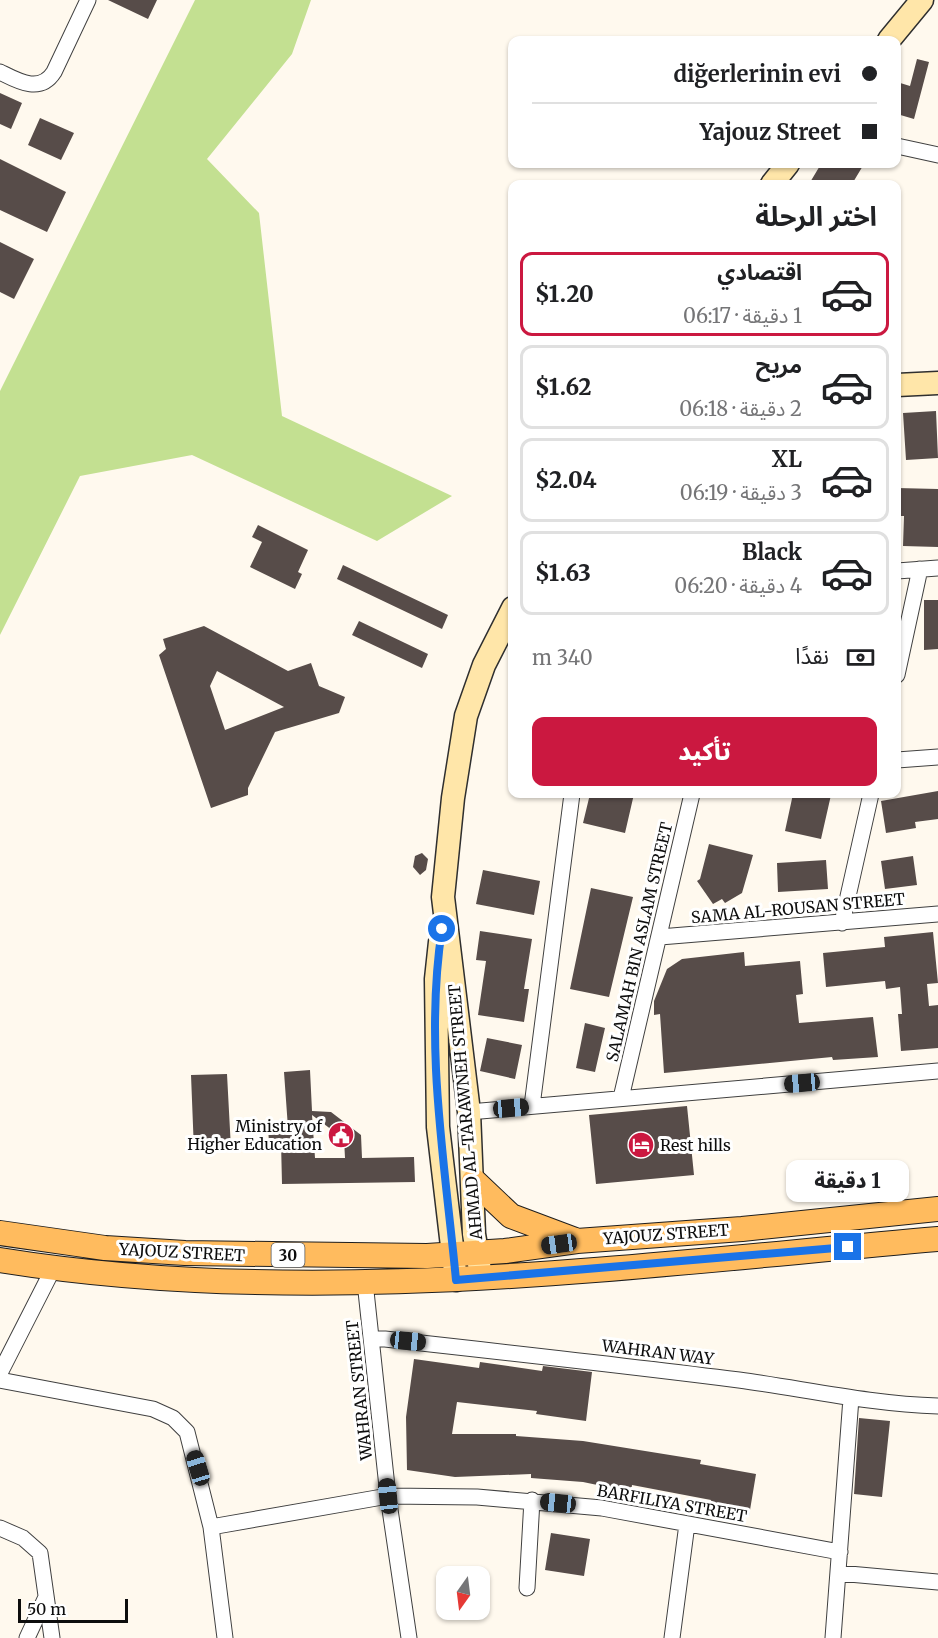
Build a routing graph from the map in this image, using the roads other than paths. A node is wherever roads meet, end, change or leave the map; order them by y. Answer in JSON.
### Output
{"nodes":[{"id":1,"x":88,"y":0,"type":"edge"},
{"id":2,"x":922,"y":0,"type":"edge"},
{"id":3,"x":892,"y":36,"type":"edge"},
{"id":4,"x":0,"y":72,"type":"edge"},
{"id":5,"x":901,"y":147,"type":"edge"},
{"id":6,"x":938,"y":156,"type":"edge"},
{"id":7,"x":785,"y":168,"type":"edge"},
{"id":8,"x":775,"y":180,"type":"edge"},
{"id":9,"x":938,"y":383,"type":"edge"},
{"id":10,"x":901,"y":385,"type":"edge"},
{"id":11,"x":938,"y":568,"type":"edge"},
{"id":12,"x":920,"y":569,"type":"junction"},
{"id":13,"x":901,"y":571,"type":"edge"},
{"id":14,"x":508,"y":618,"type":"edge"},
{"id":15,"x":901,"y":657,"type":"edge"},
{"id":16,"x":938,"y":757,"type":"edge"},
{"id":17,"x":901,"y":760,"type":"edge"},
{"id":18,"x":571,"y":798,"type":"edge"},
{"id":19,"x":691,"y":798,"type":"edge"},
{"id":20,"x":870,"y":798,"type":"edge"},
{"id":21,"x":444,"y":911,"type":"junction"},
{"id":22,"x":938,"y":914,"type":"edge"},
{"id":23,"x":842,"y":922,"type":"junction"},
{"id":24,"x":660,"y":937,"type":"junction"},
{"id":25,"x":938,"y":1071,"type":"edge"},
{"id":26,"x":621,"y":1098,"type":"junction"},
{"id":27,"x":532,"y":1106,"type":"junction"},
{"id":28,"x":469,"y":1112,"type":"junction"},
{"id":29,"x":474,"y":1181,"type":"junction"},
{"id":30,"x":938,"y":1209,"type":"edge"},
{"id":31,"x":0,"y":1233,"type":"edge"},
{"id":32,"x":938,"y":1239,"type":"edge"},
{"id":33,"x":577,"y":1241,"type":"junction"},
{"id":34,"x":478,"y":1253,"type":"junction"},
{"id":35,"x":453,"y":1255,"type":"junction"},
{"id":36,"x":0,"y":1260,"type":"edge"},
{"id":37,"x":54,"y":1267,"type":"junction"},
{"id":38,"x":480,"y":1278,"type":"junction"},
{"id":39,"x":456,"y":1280,"type":"junction"},
{"id":40,"x":365,"y":1282,"type":"junction"},
{"id":41,"x":372,"y":1340,"type":"junction"},
{"id":42,"x":0,"y":1373,"type":"edge"},
{"id":43,"x":0,"y":1380,"type":"edge"},
{"id":44,"x":851,"y":1398,"type":"junction"},
{"id":45,"x":938,"y":1406,"type":"edge"},
{"id":46,"x":388,"y":1496,"type":"junction"},
{"id":47,"x":532,"y":1500,"type":"junction"},
{"id":48,"x":687,"y":1524,"type":"junction"},
{"id":49,"x":211,"y":1527,"type":"junction"},
{"id":50,"x":0,"y":1528,"type":"edge"},
{"id":51,"x":840,"y":1552,"type":"junction"},
{"id":52,"x":838,"y":1573,"type":"junction"},
{"id":53,"x":938,"y":1582,"type":"edge"},
{"id":54,"x":527,"y":1588,"type":"dead end"},
{"id":55,"x":46,"y":1597,"type":"junction"},
{"id":56,"x":27,"y":1638,"type":"edge"},
{"id":57,"x":52,"y":1638,"type":"edge"},
{"id":58,"x":225,"y":1638,"type":"edge"},
{"id":59,"x":409,"y":1638,"type":"edge"},
{"id":60,"x":672,"y":1638,"type":"edge"},
{"id":61,"x":833,"y":1638,"type":"edge"}],
"edges":[{"from":1,"to":4,"type":"street"},
{"from":2,"to":3,"type":"street"},
{"from":5,"to":6,"type":"street"},
{"from":7,"to":8,"type":"street"},
{"from":9,"to":10,"type":"street"},
{"from":11,"to":12,"type":"street"},
{"from":12,"to":13,"type":"street"},
{"from":12,"to":15,"type":"street"},
{"from":14,"to":21,"type":"street","name":"AHMAD AL-TARAWNEH STREET"},
{"from":16,"to":17,"type":"street"},
{"from":18,"to":27,"type":"street"},
{"from":19,"to":24,"type":"street","name":"SALAMAH BIN ASLAM STREET"},
{"from":20,"to":23,"type":"street"},
{"from":21,"to":28,"type":"street","name":"AHMAD AL-TARAWNEH STREET"},
{"from":21,"to":35,"type":"street","name":"AHMAD AL-TARAWNEH STREET"},
{"from":22,"to":23,"type":"street","name":"SAMA AL-ROUSAN STREET"},
{"from":23,"to":24,"type":"street","name":"SAMA AL-ROUSAN STREET"},
{"from":24,"to":26,"type":"street","name":"SALAMAH BIN ASLAM STREET"},
{"from":25,"to":26,"type":"street"},
{"from":26,"to":27,"type":"street"},
{"from":27,"to":28,"type":"street"},
{"from":28,"to":29,"type":"street","name":"AHMAD AL-TARAWNEH STREET"},
{"from":29,"to":33,"type":"main road"},
{"from":29,"to":34,"type":"street","name":"AHMAD AL-TARAWNEH STREET"},
{"from":30,"to":33,"type":"main road","name":"YAJOUZ STREET","number":"30"},
{"from":31,"to":35,"type":"main road","name":"YAJOUZ STREET","number":"30"},
{"from":32,"to":38,"type":"main road","name":"YAJOUZ STREET","number":"30"},
{"from":33,"to":34,"type":"main road","name":"YAJOUZ STREET","number":"30"},
{"from":34,"to":35,"type":"main road","name":"YAJOUZ STREET","number":"30"},
{"from":34,"to":38,"type":"street","name":"AHMAD AL-TARAWNEH STREET"},
{"from":35,"to":39,"type":"street","name":"AHMAD AL-TARAWNEH STREET"},
{"from":36,"to":37,"type":"main road","name":"YAJOUZ STREET","number":"30"},
{"from":37,"to":40,"type":"main road","name":"YAJOUZ STREET","number":"30"},
{"from":37,"to":42,"type":"street"},
{"from":38,"to":39,"type":"main road","name":"YAJOUZ STREET","number":"30"},
{"from":39,"to":40,"type":"main road","name":"YAJOUZ STREET","number":"30"},
{"from":40,"to":41,"type":"street","name":"WAHRAN STREET"},
{"from":41,"to":44,"type":"street","name":"WAHRAN WAY"},
{"from":41,"to":46,"type":"street","name":"WAHRAN STREET"},
{"from":43,"to":49,"type":"street"},
{"from":44,"to":45,"type":"street","name":"WAHRAN WAY"},
{"from":44,"to":51,"type":"street"},
{"from":46,"to":47,"type":"street","name":"BARFILIYA STREET"},
{"from":46,"to":49,"type":"street","name":"BARFILIYA STREET"},
{"from":46,"to":59,"type":"street","name":"WAHRAN STREET"},
{"from":47,"to":48,"type":"street","name":"BARFILIYA STREET"},
{"from":47,"to":54,"type":"street"},
{"from":48,"to":51,"type":"street","name":"BARFILIYA STREET"},
{"from":48,"to":60,"type":"street"},
{"from":49,"to":58,"type":"street"},
{"from":50,"to":55,"type":"street"},
{"from":51,"to":52,"type":"street"},
{"from":52,"to":53,"type":"street"},
{"from":52,"to":61,"type":"street"},
{"from":55,"to":56,"type":"street"},
{"from":55,"to":57,"type":"street"}]}
